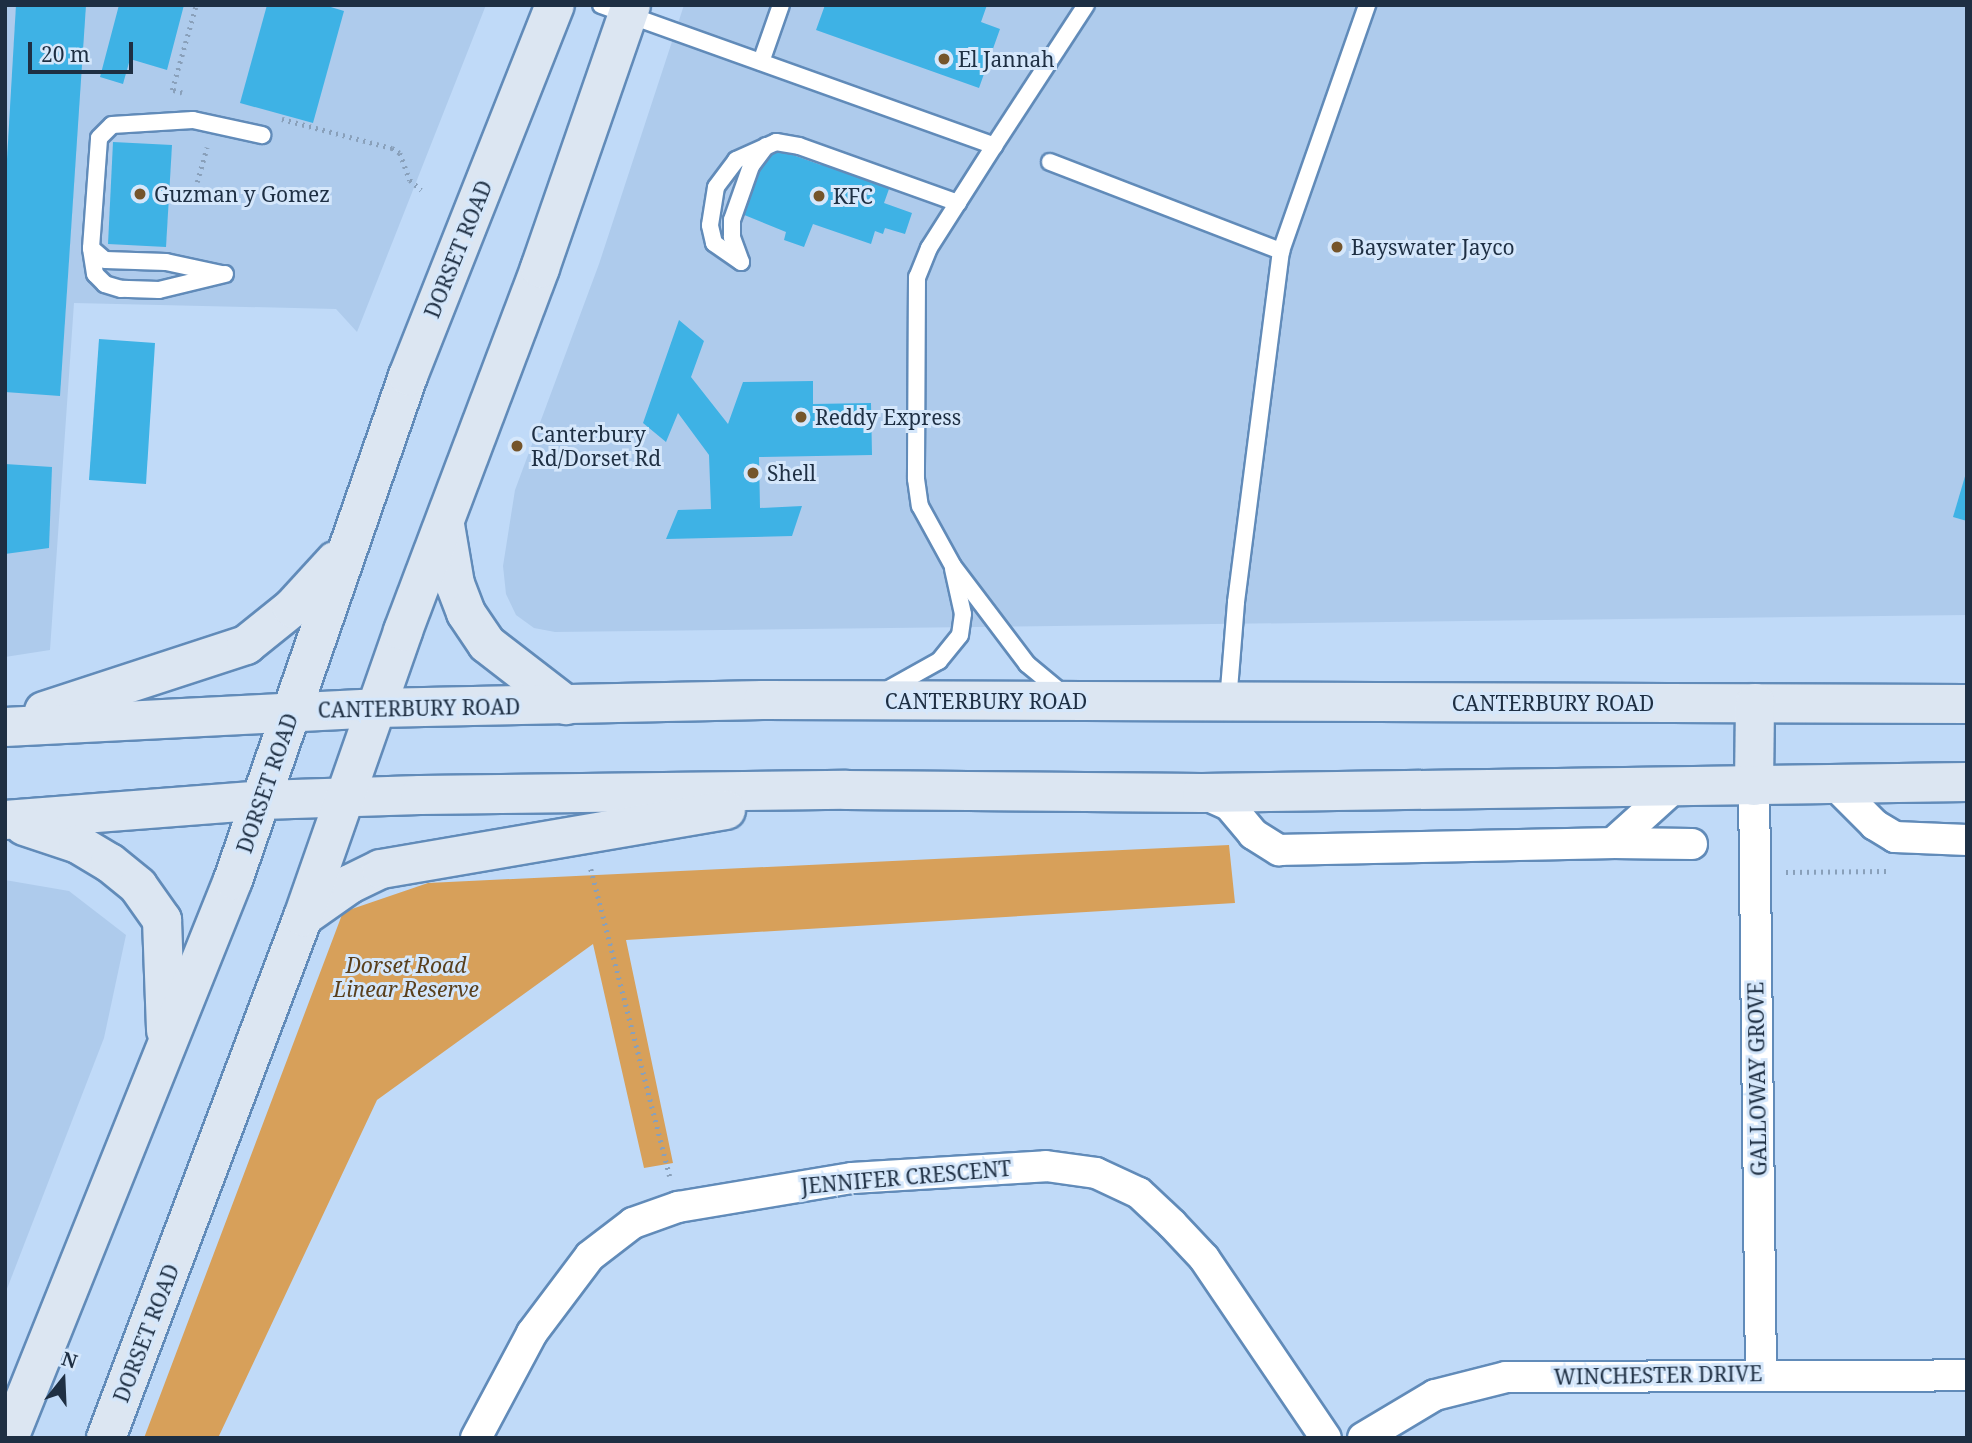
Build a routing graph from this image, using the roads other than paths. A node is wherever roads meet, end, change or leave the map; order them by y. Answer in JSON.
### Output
{"nodes":[{"id":1,"x":555,"y":5,"type":"edge"},
{"id":2,"x":781,"y":5,"type":"edge"},
{"id":3,"x":1086,"y":5,"type":"edge"},
{"id":4,"x":1367,"y":5,"type":"edge"},
{"id":5,"x":620,"y":8,"type":"edge"},
{"id":6,"x":761,"y":62,"type":"junction"},
{"id":7,"x":262,"y":135,"type":"dead end"},
{"id":8,"x":767,"y":145,"type":"junction"},
{"id":9,"x":994,"y":146,"type":"junction"},
{"id":10,"x":1050,"y":162,"type":"dead end"},
{"id":11,"x":958,"y":203,"type":"junction"},
{"id":12,"x":91,"y":248,"type":"junction"},
{"id":13,"x":1281,"y":251,"type":"junction"},
{"id":14,"x":445,"y":523,"type":"junction"},
{"id":15,"x":346,"y":550,"type":"junction"},
{"id":16,"x":953,"y":566,"type":"junction"},
{"id":17,"x":1072,"y":700,"type":"junction"},
{"id":18,"x":868,"y":701,"type":"junction"},
{"id":19,"x":1228,"y":702,"type":"junction"},
{"id":20,"x":1755,"y":703,"type":"junction"},
{"id":21,"x":1967,"y":704,"type":"edge"},
{"id":22,"x":566,"y":705,"type":"junction"},
{"id":23,"x":376,"y":708,"type":"junction"},
{"id":24,"x":291,"y":712,"type":"junction"},
{"id":25,"x":5,"y":724,"type":"edge"},
{"id":26,"x":1967,"y":782,"type":"edge"},
{"id":27,"x":1834,"y":784,"type":"junction"},
{"id":28,"x":1754,"y":786,"type":"junction"},
{"id":29,"x":1675,"y":787,"type":"junction"},
{"id":30,"x":846,"y":790,"type":"junction"},
{"id":31,"x":1202,"y":793,"type":"junction"},
{"id":32,"x":344,"y":797,"type":"junction"},
{"id":33,"x":262,"y":800,"type":"junction"},
{"id":34,"x":6,"y":820,"type":"edge"},
{"id":35,"x":1967,"y":839,"type":"edge"},
{"id":36,"x":1613,"y":844,"type":"junction"},
{"id":37,"x":1692,"y":844,"type":"dead end"},
{"id":38,"x":303,"y":917,"type":"junction"},
{"id":39,"x":167,"y":1047,"type":"junction"},
{"id":40,"x":1761,"y":1373,"type":"junction"},
{"id":41,"x":1967,"y":1375,"type":"edge"},
{"id":42,"x":9,"y":1438,"type":"edge"},
{"id":43,"x":106,"y":1438,"type":"edge"},
{"id":44,"x":476,"y":1438,"type":"edge"},
{"id":45,"x":1326,"y":1438,"type":"edge"},
{"id":46,"x":1363,"y":1438,"type":"edge"}],
"edges":[{"from":1,"to":15,"type":"main road","name":"DORSET ROAD"},
{"from":2,"to":6,"type":"lane"},
{"from":3,"to":9,"type":"lane"},
{"from":4,"to":13,"type":"lane"},
{"from":5,"to":6,"type":"lane"},
{"from":5,"to":14,"type":"main road","name":"DORSET ROAD"},
{"from":6,"to":9,"type":"lane"},
{"from":7,"to":12,"type":"lane"},
{"from":8,"to":8,"type":"lane"},
{"from":8,"to":11,"type":"lane"},
{"from":9,"to":11,"type":"lane"},
{"from":10,"to":13,"type":"lane"},
{"from":11,"to":16,"type":"lane"},
{"from":12,"to":12,"type":"lane"},
{"from":13,"to":19,"type":"lane"},
{"from":14,"to":22,"type":"main road"},
{"from":14,"to":23,"type":"main road","name":"DORSET ROAD"},
{"from":15,"to":24,"type":"main road","name":"DORSET ROAD"},
{"from":15,"to":25,"type":"main road"},
{"from":16,"to":17,"type":"lane"},
{"from":16,"to":18,"type":"lane"},
{"from":17,"to":18,"type":"main road","name":"CANTERBURY ROAD"},
{"from":17,"to":19,"type":"main road","name":"CANTERBURY ROAD"},
{"from":18,"to":22,"type":"main road","name":"CANTERBURY ROAD"},
{"from":19,"to":20,"type":"main road","name":"CANTERBURY ROAD"},
{"from":20,"to":21,"type":"main road","name":"CANTERBURY ROAD"},
{"from":20,"to":28,"type":"main road"},
{"from":22,"to":23,"type":"main road","name":"CANTERBURY ROAD"},
{"from":23,"to":24,"type":"main road","name":"CANTERBURY ROAD"},
{"from":23,"to":32,"type":"main road","name":"DORSET ROAD"},
{"from":24,"to":25,"type":"main road","name":"CANTERBURY ROAD"},
{"from":24,"to":33,"type":"main road","name":"DORSET ROAD"},
{"from":26,"to":27,"type":"main road"},
{"from":27,"to":28,"type":"main road"},
{"from":27,"to":35,"type":"street"},
{"from":28,"to":29,"type":"main road"},
{"from":28,"to":40,"type":"street","name":"GALLOWAY GROVE"},
{"from":29,"to":31,"type":"main road"},
{"from":29,"to":36,"type":"street"},
{"from":30,"to":31,"type":"main road"},
{"from":30,"to":32,"type":"main road"},
{"from":30,"to":38,"type":"main road"},
{"from":31,"to":36,"type":"street"},
{"from":32,"to":33,"type":"main road"},
{"from":32,"to":38,"type":"main road","name":"DORSET ROAD"},
{"from":33,"to":34,"type":"main road"},
{"from":33,"to":39,"type":"main road","name":"DORSET ROAD"},
{"from":34,"to":39,"type":"main road"},
{"from":36,"to":37,"type":"street"},
{"from":38,"to":43,"type":"main road","name":"DORSET ROAD"},
{"from":39,"to":42,"type":"main road","name":"DORSET ROAD"},
{"from":40,"to":41,"type":"street","name":"WINCHESTER DRIVE"},
{"from":40,"to":46,"type":"street","name":"WINCHESTER DRIVE"},
{"from":44,"to":45,"type":"street","name":"JENNIFER CRESCENT"}]}
